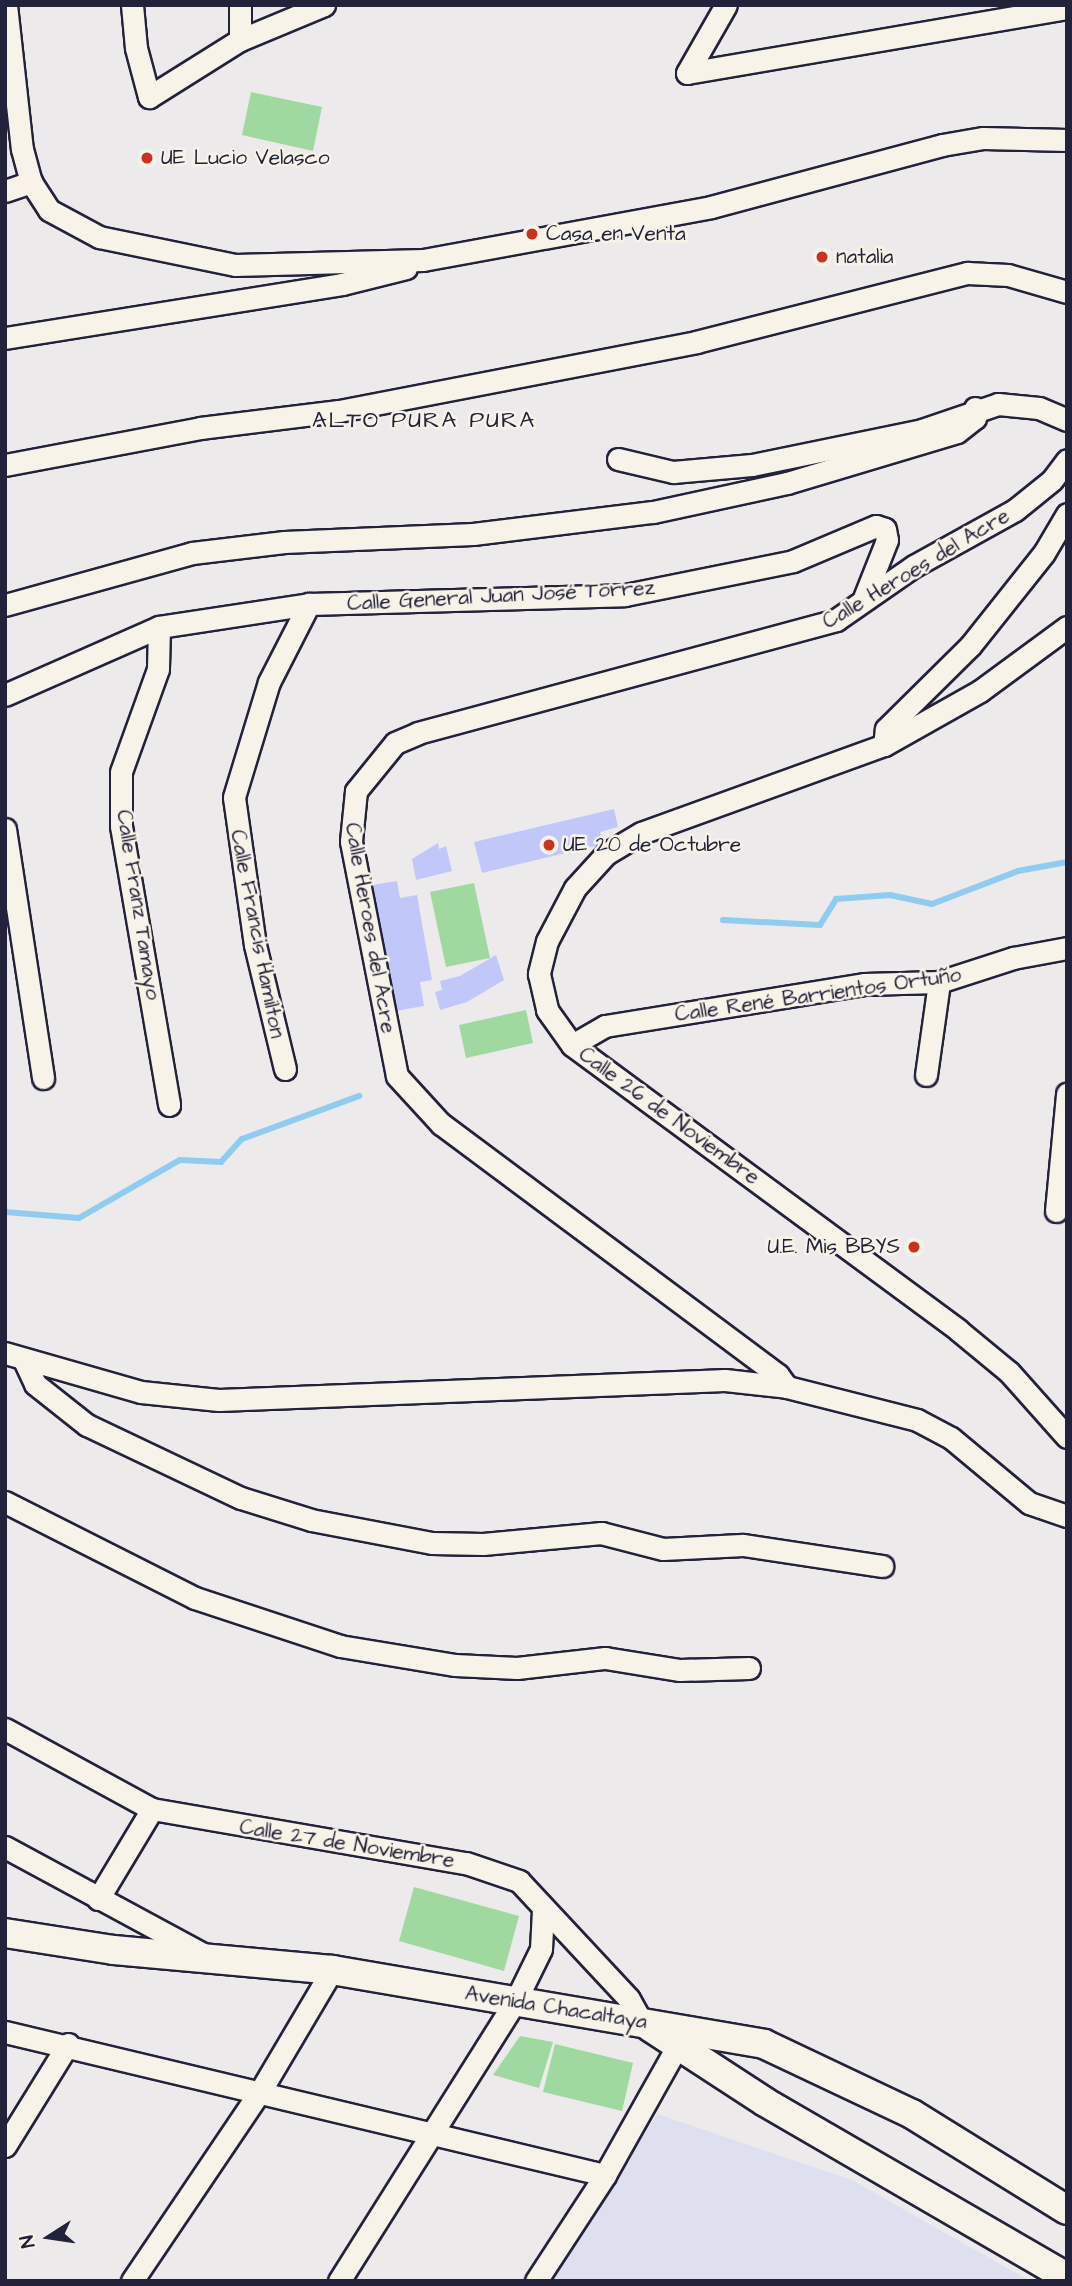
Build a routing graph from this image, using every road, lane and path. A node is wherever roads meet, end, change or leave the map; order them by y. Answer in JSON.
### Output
{"nodes":[{"id":1,"x":6,"y":5,"type":"edge"},
{"id":2,"x":132,"y":5,"type":"edge"},
{"id":3,"x":240,"y":5,"type":"edge"},
{"id":4,"x":324,"y":5,"type":"edge"},
{"id":5,"x":726,"y":5,"type":"edge"},
{"id":6,"x":1067,"y":8,"type":"edge"},
{"id":7,"x":240,"y":40,"type":"junction"},
{"id":8,"x":1067,"y":140,"type":"edge"},
{"id":9,"x":31,"y":181,"type":"junction"},
{"id":10,"x":5,"y":191,"type":"edge"},
{"id":11,"x":423,"y":260,"type":"junction"},
{"id":12,"x":1067,"y":292,"type":"edge"},
{"id":13,"x":5,"y":338,"type":"edge"},
{"id":14,"x":975,"y":408,"type":"junction"},
{"id":15,"x":1067,"y":420,"type":"edge"},
{"id":16,"x":618,"y":459,"type":"dead end"},
{"id":17,"x":1067,"y":460,"type":"edge"},
{"id":18,"x":5,"y":465,"type":"edge"},
{"id":19,"x":1067,"y":514,"type":"edge"},
{"id":20,"x":864,"y":598,"type":"junction"},
{"id":21,"x":309,"y":604,"type":"junction"},
{"id":22,"x":5,"y":606,"type":"edge"},
{"id":23,"x":159,"y":627,"type":"junction"},
{"id":24,"x":1067,"y":627,"type":"edge"},
{"id":25,"x":5,"y":695,"type":"edge"},
{"id":26,"x":884,"y":745,"type":"junction"},
{"id":27,"x":5,"y":828,"type":"edge"},
{"id":28,"x":1067,"y":948,"type":"edge"},
{"id":29,"x":939,"y":982,"type":"junction"},
{"id":30,"x":572,"y":1045,"type":"junction"},
{"id":31,"x":285,"y":1069,"type":"dead end"},
{"id":32,"x":926,"y":1075,"type":"dead end"},
{"id":33,"x":43,"y":1078,"type":"dead end"},
{"id":34,"x":1067,"y":1094,"type":"edge"},
{"id":35,"x":169,"y":1105,"type":"dead end"},
{"id":36,"x":1056,"y":1210,"type":"dead end"},
{"id":37,"x":15,"y":1356,"type":"edge"},
{"id":38,"x":787,"y":1387,"type":"junction"},
{"id":39,"x":1067,"y":1437,"type":"edge"},
{"id":40,"x":5,"y":1503,"type":"edge"},
{"id":41,"x":1067,"y":1516,"type":"edge"},
{"id":42,"x":881,"y":1566,"type":"dead end"},
{"id":43,"x":749,"y":1668,"type":"dead end"},
{"id":44,"x":5,"y":1729,"type":"edge"},
{"id":45,"x":152,"y":1809,"type":"junction"},
{"id":46,"x":5,"y":1847,"type":"edge"},
{"id":47,"x":98,"y":1899,"type":"junction"},
{"id":48,"x":543,"y":1909,"type":"junction"},
{"id":49,"x":5,"y":1933,"type":"edge"},
{"id":50,"x":206,"y":1956,"type":"junction"},
{"id":51,"x":332,"y":1970,"type":"junction"},
{"id":52,"x":515,"y":2002,"type":"junction"},
{"id":53,"x":642,"y":2022,"type":"junction"},
{"id":54,"x":5,"y":2032,"type":"edge"},
{"id":55,"x":682,"y":2038,"type":"junction"},
{"id":56,"x":68,"y":2044,"type":"junction"},
{"id":57,"x":261,"y":2090,"type":"junction"},
{"id":58,"x":435,"y":2132,"type":"junction"},
{"id":59,"x":5,"y":2146,"type":"edge"},
{"id":60,"x":605,"y":2175,"type":"junction"},
{"id":61,"x":1067,"y":2210,"type":"edge"},
{"id":62,"x":1067,"y":2277,"type":"edge"},
{"id":63,"x":132,"y":2281,"type":"edge"},
{"id":64,"x":339,"y":2281,"type":"edge"},
{"id":65,"x":536,"y":2281,"type":"edge"}],
"edges":[{"from":1,"to":9,"type":"street"},
{"from":2,"to":7,"type":"street"},
{"from":3,"to":7,"type":"street"},
{"from":4,"to":7,"type":"street"},
{"from":5,"to":6,"type":"street"},
{"from":8,"to":11,"type":"street"},
{"from":9,"to":10,"type":"street"},
{"from":9,"to":11,"type":"street"},
{"from":11,"to":13,"type":"street"},
{"from":12,"to":18,"type":"street"},
{"from":14,"to":15,"type":"street"},
{"from":14,"to":16,"type":"street"},
{"from":14,"to":22,"type":"street"},
{"from":17,"to":20,"type":"street","name":"Calle Heroes del Acre"},
{"from":19,"to":26,"type":"street"},
{"from":20,"to":21,"type":"street","name":"Calle General Juan José Torrez"},
{"from":20,"to":38,"type":"street","name":"Calle Heroes del Acre"},
{"from":21,"to":23,"type":"street","name":"Calle General Juan José Torrez"},
{"from":21,"to":31,"type":"street","name":"Calle Francis Hamilton"},
{"from":23,"to":25,"type":"street","name":"Calle General Juan José Torrez"},
{"from":23,"to":35,"type":"street","name":"Calle Franz Tamayo"},
{"from":24,"to":26,"type":"street","name":"Calle 26 de Noviembre"},
{"from":26,"to":30,"type":"street","name":"Calle 26 de Noviembre"},
{"from":27,"to":33,"type":"street"},
{"from":28,"to":29,"type":"street","name":"Calle René Barrientos Ortuño"},
{"from":29,"to":30,"type":"street","name":"Calle René Barrientos Ortuño"},
{"from":29,"to":32,"type":"street"},
{"from":30,"to":39,"type":"street","name":"Calle 26 de Noviembre"},
{"from":34,"to":36,"type":"street"},
{"from":37,"to":38,"type":"street"},
{"from":37,"to":42,"type":"street"},
{"from":38,"to":41,"type":"street"},
{"from":40,"to":43,"type":"street"},
{"from":44,"to":45,"type":"street","name":"Calle 27 de Noviembre"},
{"from":45,"to":47,"type":"street"},
{"from":45,"to":48,"type":"street","name":"Calle 27 de Noviembre"},
{"from":46,"to":47,"type":"street"},
{"from":47,"to":50,"type":"street"},
{"from":48,"to":52,"type":"street"},
{"from":48,"to":53,"type":"street","name":"Calle 27 de Noviembre"},
{"from":49,"to":50,"type":"street","name":"Avenida Chacaltaya"},
{"from":50,"to":51,"type":"street","name":"Avenida Chacaltaya"},
{"from":51,"to":52,"type":"street","name":"Avenida Chacaltaya"},
{"from":51,"to":57,"type":"street"},
{"from":52,"to":53,"type":"street","name":"Avenida Chacaltaya"},
{"from":52,"to":58,"type":"street"},
{"from":53,"to":55,"type":"street"},
{"from":54,"to":56,"type":"street"},
{"from":55,"to":60,"type":"street"},
{"from":55,"to":61,"type":"street"},
{"from":55,"to":62,"type":"street"},
{"from":56,"to":57,"type":"street"},
{"from":56,"to":59,"type":"street"},
{"from":57,"to":58,"type":"street"},
{"from":57,"to":63,"type":"street"},
{"from":58,"to":60,"type":"street"},
{"from":58,"to":64,"type":"street"},
{"from":60,"to":65,"type":"street"}]}
